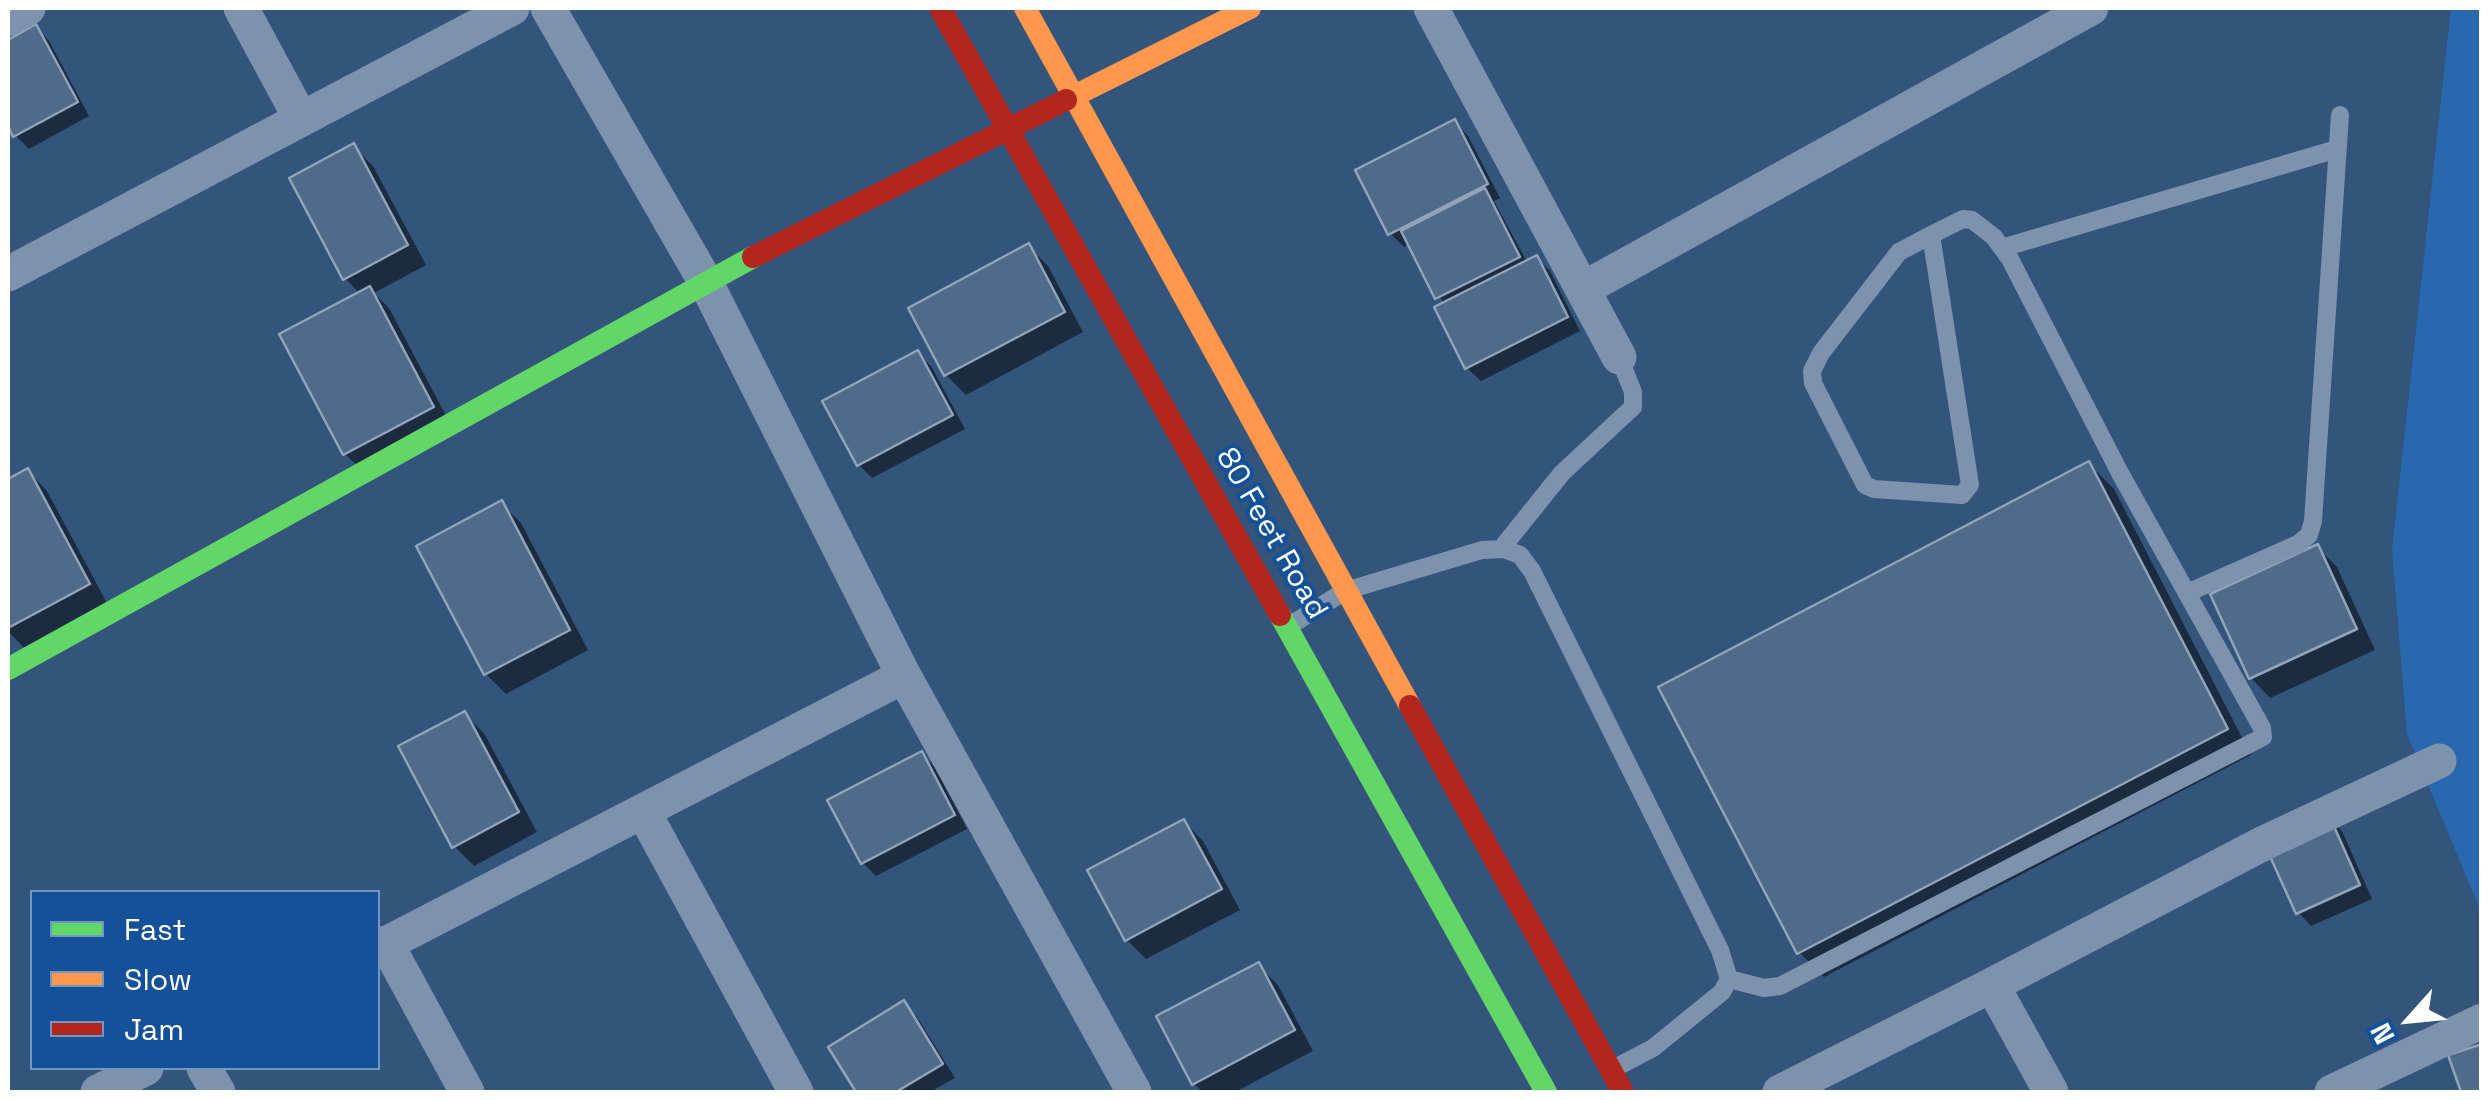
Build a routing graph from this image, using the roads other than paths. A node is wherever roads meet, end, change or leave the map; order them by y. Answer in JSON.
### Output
{"nodes":[{"id":1,"x":28,"y":8,"type":"edge"},
{"id":2,"x":241,"y":8,"type":"edge"},
{"id":3,"x":512,"y":8,"type":"edge"},
{"id":4,"x":548,"y":8,"type":"edge"},
{"id":5,"x":940,"y":8,"type":"edge"},
{"id":6,"x":1024,"y":8,"type":"edge"},
{"id":7,"x":1250,"y":8,"type":"edge"},
{"id":8,"x":1431,"y":8,"type":"edge"},
{"id":9,"x":2091,"y":8,"type":"edge"},
{"id":10,"x":8,"y":18,"type":"edge"},
{"id":11,"x":1073,"y":96,"type":"junction"},
{"id":12,"x":2340,"y":115,"type":"dead end"},
{"id":13,"x":301,"y":119,"type":"junction"},
{"id":14,"x":1006,"y":129,"type":"junction"},
{"id":15,"x":2337,"y":149,"type":"junction"},
{"id":16,"x":1932,"y":235,"type":"junction"},
{"id":17,"x":2002,"y":248,"type":"junction"},
{"id":18,"x":8,"y":274,"type":"edge"},
{"id":19,"x":705,"y":281,"type":"junction"},
{"id":20,"x":1583,"y":288,"type":"junction"},
{"id":21,"x":1619,"y":357,"type":"joint"},
{"id":22,"x":1501,"y":549,"type":"junction"},
{"id":23,"x":1345,"y":591,"type":"junction"},
{"id":24,"x":2187,"y":593,"type":"junction"},
{"id":25,"x":1288,"y":626,"type":"junction"},
{"id":26,"x":8,"y":669,"type":"edge"},
{"id":27,"x":904,"y":676,"type":"junction"},
{"id":28,"x":2439,"y":761,"type":"dead end"},
{"id":29,"x":643,"y":811,"type":"junction"},
{"id":30,"x":382,"y":946,"type":"edge"},
{"id":31,"x":1729,"y":980,"type":"junction"},
{"id":32,"x":1992,"y":984,"type":"junction"},
{"id":33,"x":2482,"y":1021,"type":"edge"},
{"id":34,"x":142,"y":1070,"type":"edge"},
{"id":35,"x":205,"y":1070,"type":"edge"},
{"id":36,"x":1610,"y":1071,"type":"junction"},
{"id":37,"x":98,"y":1092,"type":"edge"},
{"id":38,"x":218,"y":1092,"type":"edge"},
{"id":39,"x":467,"y":1092,"type":"edge"},
{"id":40,"x":796,"y":1092,"type":"edge"},
{"id":41,"x":1134,"y":1092,"type":"edge"},
{"id":42,"x":1546,"y":1092,"type":"edge"},
{"id":43,"x":1622,"y":1092,"type":"edge"},
{"id":44,"x":1780,"y":1092,"type":"edge"},
{"id":45,"x":2051,"y":1092,"type":"edge"},
{"id":46,"x":2332,"y":1092,"type":"edge"}],
"edges":[{"from":1,"to":10,"type":"street"},
{"from":2,"to":13,"type":"street"},
{"from":3,"to":13,"type":"street"},
{"from":4,"to":19,"type":"street"},
{"from":5,"to":14,"type":"main road","name":"80 Feet Road"},
{"from":6,"to":11,"type":"main road","name":"80 Feet Road"},
{"from":7,"to":11,"type":"main road"},
{"from":8,"to":20,"type":"street"},
{"from":9,"to":20,"type":"street"},
{"from":11,"to":14,"type":"main road"},
{"from":11,"to":23,"type":"main road","name":"80 Feet Road"},
{"from":12,"to":15,"type":"lane"},
{"from":13,"to":18,"type":"street"},
{"from":14,"to":19,"type":"main road"},
{"from":14,"to":25,"type":"main road","name":"80 Feet Road"},
{"from":15,"to":17,"type":"lane"},
{"from":15,"to":24,"type":"lane"},
{"from":16,"to":16,"type":"lane"},
{"from":16,"to":17,"type":"lane"},
{"from":17,"to":24,"type":"lane"},
{"from":19,"to":26,"type":"main road"},
{"from":19,"to":27,"type":"street"},
{"from":20,"to":21,"type":"street"},
{"from":21,"to":22,"type":"lane"},
{"from":22,"to":23,"type":"lane"},
{"from":22,"to":31,"type":"lane"},
{"from":23,"to":25,"type":"lane"},
{"from":23,"to":36,"type":"main road","name":"80 Feet Road"},
{"from":24,"to":31,"type":"lane"},
{"from":25,"to":42,"type":"main road","name":"80 Feet Road"},
{"from":27,"to":29,"type":"street"},
{"from":27,"to":41,"type":"street"},
{"from":28,"to":32,"type":"street"},
{"from":29,"to":30,"type":"street"},
{"from":29,"to":40,"type":"street"},
{"from":30,"to":39,"type":"street"},
{"from":31,"to":36,"type":"lane"},
{"from":32,"to":44,"type":"street"},
{"from":32,"to":45,"type":"street"},
{"from":33,"to":46,"type":"street"},
{"from":34,"to":37,"type":"street"},
{"from":35,"to":38,"type":"street"},
{"from":36,"to":43,"type":"main road","name":"80 Feet Road"}]}
